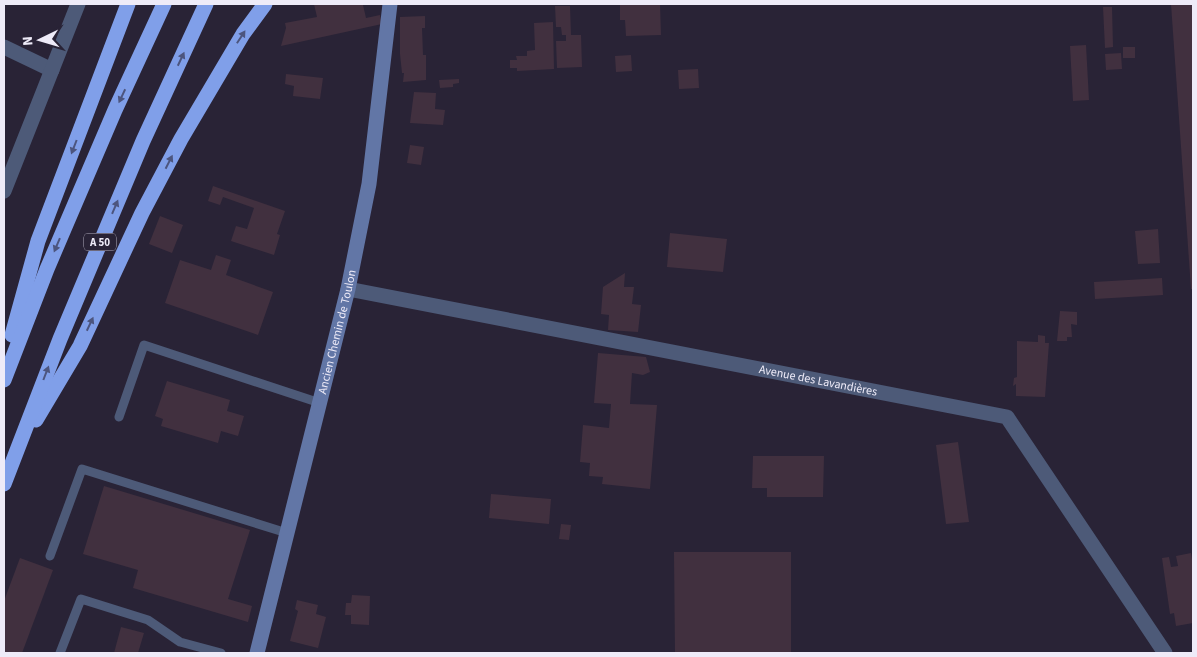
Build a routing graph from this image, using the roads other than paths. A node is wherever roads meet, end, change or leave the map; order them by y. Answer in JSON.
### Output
{"nodes":[{"id":1,"x":78,"y":4,"type":"edge"},
{"id":2,"x":128,"y":4,"type":"edge"},
{"id":3,"x":164,"y":4,"type":"edge"},
{"id":4,"x":206,"y":4,"type":"edge"},
{"id":5,"x":265,"y":4,"type":"edge"},
{"id":6,"x":390,"y":4,"type":"edge"},
{"id":7,"x":4,"y":47,"type":"edge"},
{"id":8,"x":52,"y":70,"type":"junction"},
{"id":9,"x":4,"y":191,"type":"edge"},
{"id":10,"x":348,"y":289,"type":"junction"},
{"id":11,"x":4,"y":366,"type":"edge"},
{"id":12,"x":4,"y":380,"type":"edge"},
{"id":13,"x":320,"y":403,"type":"junction"},
{"id":14,"x":119,"y":417,"type":"dead end"},
{"id":15,"x":14,"y":458,"type":"junction"},
{"id":16,"x":4,"y":484,"type":"edge"},
{"id":17,"x":287,"y":533,"type":"junction"},
{"id":18,"x":50,"y":556,"type":"dead end"},
{"id":19,"x":60,"y":653,"type":"edge"},
{"id":20,"x":220,"y":653,"type":"edge"},
{"id":21,"x":257,"y":653,"type":"edge"},
{"id":22,"x":1166,"y":653,"type":"edge"}],
"edges":[{"from":1,"to":8,"type":"street"},
{"from":2,"to":11,"type":"highway","one_way":true},
{"from":3,"to":12,"type":"highway","one_way":true},
{"from":15,"to":4,"type":"highway","number":"A 50","one_way":true},
{"from":15,"to":5,"type":"highway","one_way":true},
{"from":6,"to":10,"type":"main road","name":"Ancien Chemin de Toulon"},
{"from":7,"to":8,"type":"street"},
{"from":8,"to":9,"type":"street"},
{"from":10,"to":13,"type":"main road","name":"Ancien Chemin de Toulon"},
{"from":10,"to":22,"type":"street","name":"Avenue des Lavandières"},
{"from":13,"to":14,"type":"lane"},
{"from":13,"to":17,"type":"main road","name":"Ancien Chemin de Toulon"},
{"from":15,"to":16,"type":"highway","number":"A 50"},
{"from":17,"to":18,"type":"lane"},
{"from":17,"to":21,"type":"main road","name":"Ancien Chemin de Toulon"},
{"from":19,"to":20,"type":"lane"}]}
